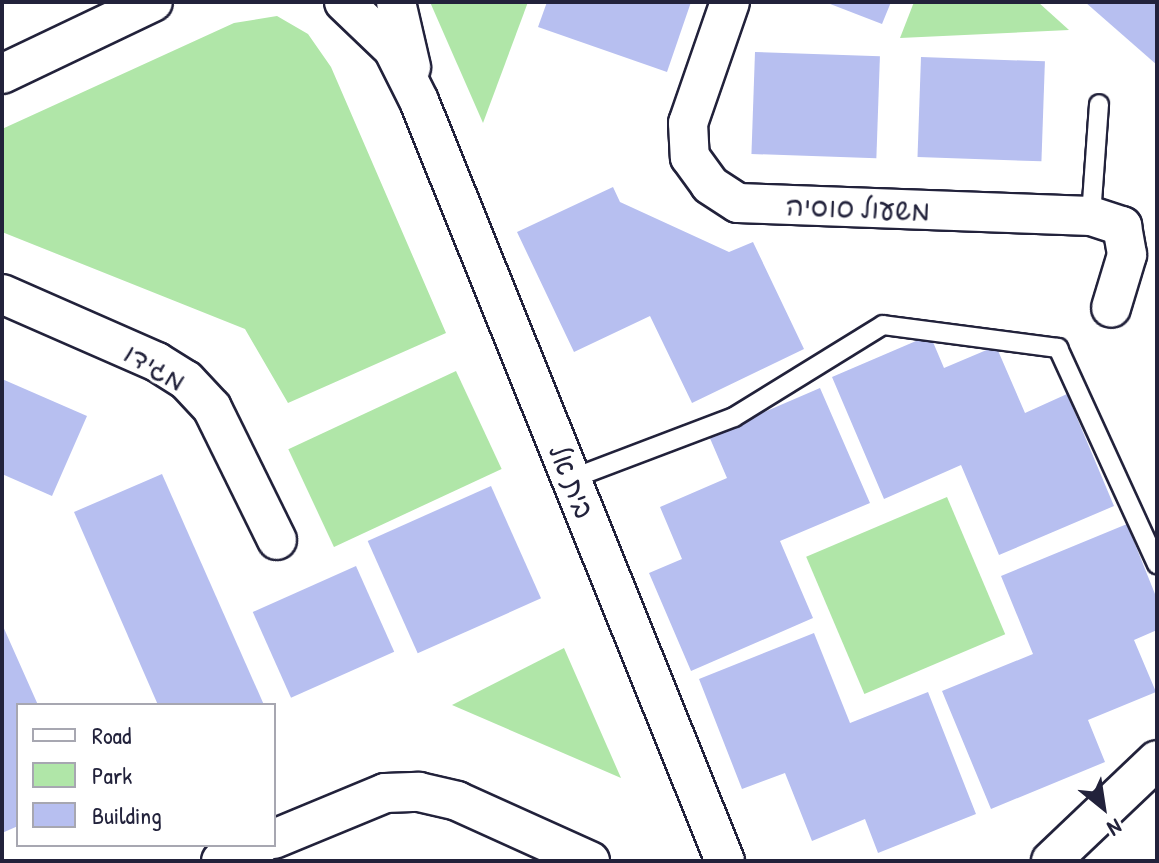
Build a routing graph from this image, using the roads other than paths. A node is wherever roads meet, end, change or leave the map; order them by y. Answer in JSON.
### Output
{"nodes":[{"id":1,"x":344,"y":2,"type":"edge"},
{"id":2,"x":396,"y":2,"type":"edge"},
{"id":3,"x":730,"y":2,"type":"edge"},
{"id":4,"x":141,"y":7,"type":"edge"},
{"id":5,"x":2,"y":74,"type":"edge"},
{"id":6,"x":419,"y":101,"type":"junction"},
{"id":7,"x":1099,"y":104,"type":"dead end"},
{"id":8,"x":1091,"y":216,"type":"junction"},
{"id":9,"x":2,"y":294,"type":"edge"},
{"id":10,"x":1111,"y":308,"type":"dead end"},
{"id":11,"x":571,"y":479,"type":"junction"},
{"id":12,"x":277,"y":540,"type":"dead end"},
{"id":13,"x":1157,"y":564,"type":"edge"},
{"id":14,"x":1157,"y":760,"type":"edge"},
{"id":15,"x":276,"y":838,"type":"edge"},
{"id":16,"x":255,"y":847,"type":"edge"},
{"id":17,"x":221,"y":861,"type":"edge"},
{"id":18,"x":590,"y":861,"type":"edge"},
{"id":19,"x":725,"y":861,"type":"edge"},
{"id":20,"x":1051,"y":861,"type":"edge"}],
"edges":[{"from":1,"to":6,"type":"street","name":"בית אל"},
{"from":2,"to":6,"type":"street","name":"בית אל"},
{"from":3,"to":8,"type":"street","name":"משעול סוסיה"},
{"from":4,"to":5,"type":"street"},
{"from":6,"to":11,"type":"street","name":"בית אל"},
{"from":7,"to":8,"type":"lane"},
{"from":8,"to":10,"type":"street","name":"משעול סוסיה"},
{"from":9,"to":12,"type":"street","name":"מגידו"},
{"from":11,"to":13,"type":"lane"},
{"from":11,"to":19,"type":"street","name":"בית אל"},
{"from":14,"to":20,"type":"street"},
{"from":15,"to":18,"type":"street"},
{"from":16,"to":17,"type":"street"}]}
